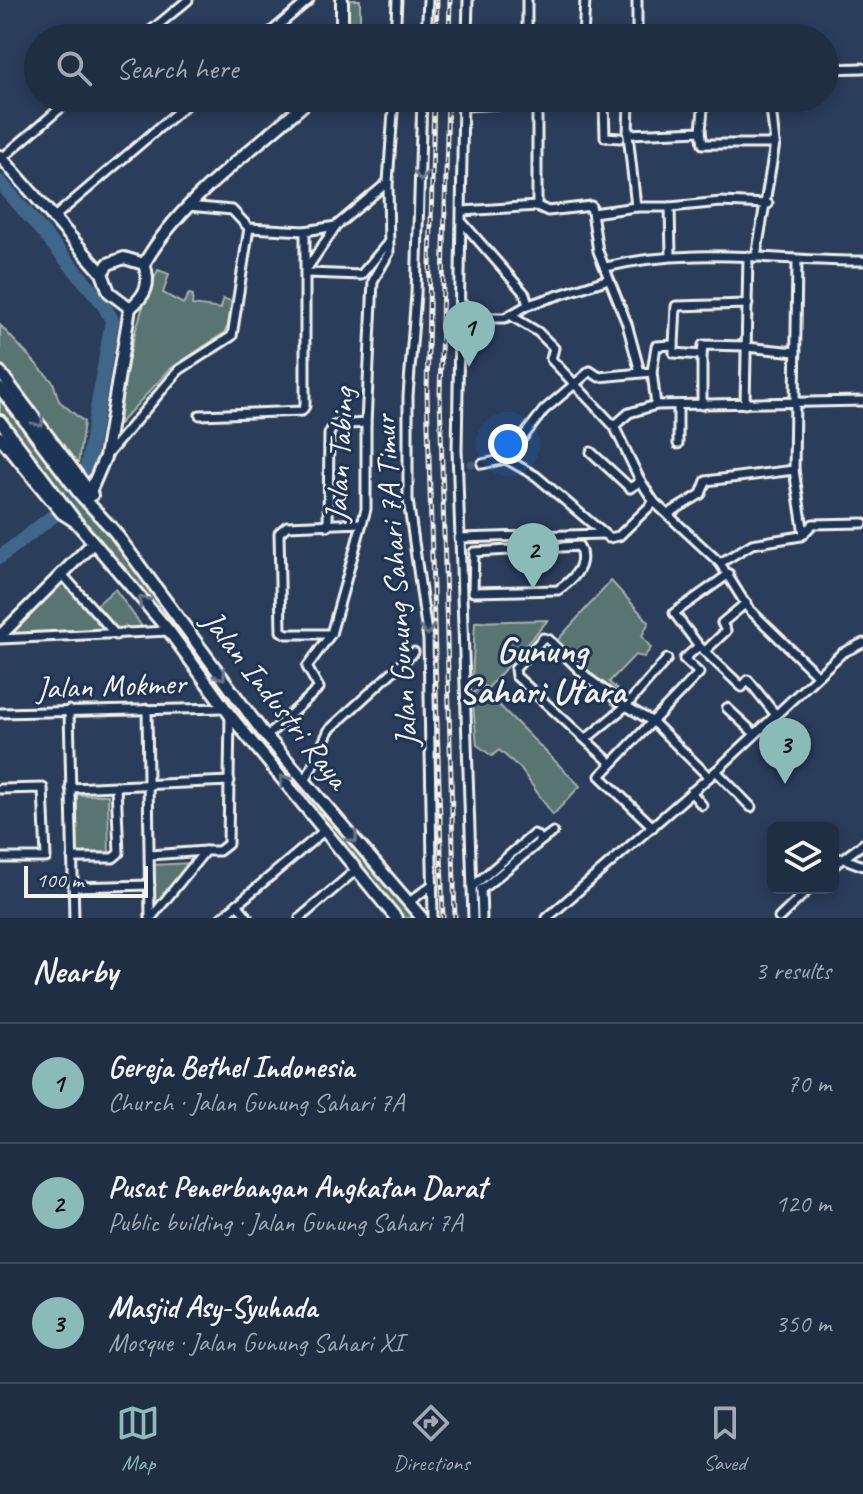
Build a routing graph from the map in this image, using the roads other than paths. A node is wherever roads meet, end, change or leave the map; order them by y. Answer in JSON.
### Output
{"nodes":[{"id":1,"x":188,"y":0,"type":"edge"},
{"id":2,"x":309,"y":0,"type":"edge"},
{"id":3,"x":342,"y":0,"type":"edge"},
{"id":4,"x":397,"y":0,"type":"edge"},
{"id":5,"x":428,"y":0,"type":"edge"},
{"id":6,"x":468,"y":0,"type":"edge"},
{"id":7,"x":527,"y":0,"type":"edge"},
{"id":8,"x":585,"y":0,"type":"edge"},
{"id":9,"x":637,"y":0,"type":"edge"},
{"id":10,"x":159,"y":24,"type":"edge"},
{"id":11,"x":281,"y":24,"type":"edge"},
{"id":12,"x":342,"y":24,"type":"edge"},
{"id":13,"x":396,"y":24,"type":"edge"},
{"id":14,"x":427,"y":24,"type":"edge"},
{"id":15,"x":467,"y":24,"type":"edge"},
{"id":16,"x":527,"y":24,"type":"edge"},
{"id":17,"x":584,"y":24,"type":"edge"},
{"id":18,"x":637,"y":24,"type":"edge"},
{"id":19,"x":863,"y":68,"type":"edge"},
{"id":20,"x":839,"y":69,"type":"edge"},
{"id":21,"x":55,"y":112,"type":"edge"},
{"id":22,"x":178,"y":112,"type":"edge"},
{"id":23,"x":295,"y":112,"type":"edge"},
{"id":24,"x":393,"y":112,"type":"edge"},
{"id":25,"x":422,"y":112,"type":"edge"},
{"id":26,"x":462,"y":112,"type":"edge"},
{"id":27,"x":537,"y":112,"type":"edge"},
{"id":28,"x":604,"y":112,"type":"edge"},
{"id":29,"x":627,"y":112,"type":"edge"},
{"id":30,"x":703,"y":112,"type":"edge"},
{"id":31,"x":772,"y":112,"type":"edge"},
{"id":32,"x":701,"y":131,"type":"junction"},
{"id":33,"x":624,"y":136,"type":"junction"},
{"id":34,"x":775,"y":144,"type":"junction"},
{"id":35,"x":1,"y":158,"type":"edge"},
{"id":36,"x":388,"y":182,"type":"junction"},
{"id":37,"x":768,"y":204,"type":"junction"},
{"id":38,"x":188,"y":206,"type":"junction"},
{"id":39,"x":537,"y":206,"type":"junction"},
{"id":40,"x":636,"y":207,"type":"junction"},
{"id":41,"x":670,"y":207,"type":"junction"},
{"id":42,"x":463,"y":211,"type":"junction"},
{"id":43,"x":593,"y":213,"type":"junction"},
{"id":44,"x":52,"y":219,"type":"junction"},
{"id":45,"x":463,"y":223,"type":"junction"},
{"id":46,"x":336,"y":226,"type":"junction"},
{"id":47,"x":249,"y":228,"type":"junction"},
{"id":48,"x":305,"y":231,"type":"junction"},
{"id":49,"x":390,"y":241,"type":"junction"},
{"id":50,"x":671,"y":255,"type":"junction"},
{"id":51,"x":752,"y":257,"type":"junction"},
{"id":52,"x":797,"y":261,"type":"junction"},
{"id":53,"x":863,"y":261,"type":"edge"},
{"id":54,"x":144,"y":264,"type":"junction"},
{"id":55,"x":606,"y":267,"type":"junction"},
{"id":56,"x":307,"y":271,"type":"junction"},
{"id":57,"x":367,"y":272,"type":"junction"},
{"id":58,"x":102,"y":273,"type":"junction"},
{"id":59,"x":609,"y":279,"type":"junction"},
{"id":60,"x":373,"y":281,"type":"junction"},
{"id":61,"x":462,"y":304,"type":"junction"},
{"id":62,"x":748,"y":304,"type":"junction"},
{"id":63,"x":528,"y":305,"type":"junction"},
{"id":64,"x":130,"y":308,"type":"junction"},
{"id":65,"x":513,"y":317,"type":"junction"},
{"id":66,"x":674,"y":345,"type":"junction"},
{"id":67,"x":746,"y":346,"type":"junction"},
{"id":68,"x":796,"y":352,"type":"junction"},
{"id":69,"x":702,"y":355,"type":"junction"},
{"id":70,"x":0,"y":372,"type":"edge"},
{"id":71,"x":640,"y":372,"type":"junction"},
{"id":72,"x":652,"y":372,"type":"junction"},
{"id":73,"x":574,"y":385,"type":"junction"},
{"id":74,"x":0,"y":386,"type":"edge"},
{"id":75,"x":16,"y":390,"type":"junction"},
{"id":76,"x":863,"y":401,"type":"edge"},
{"id":77,"x":796,"y":402,"type":"junction"},
{"id":78,"x":745,"y":404,"type":"junction"},
{"id":79,"x":656,"y":405,"type":"junction"},
{"id":80,"x":678,"y":405,"type":"junction"},
{"id":81,"x":702,"y":405,"type":"junction"},
{"id":82,"x":200,"y":415,"type":"dead end"},
{"id":83,"x":0,"y":421,"type":"edge"},
{"id":84,"x":366,"y":423,"type":"junction"},
{"id":85,"x":614,"y":426,"type":"junction"},
{"id":86,"x":0,"y":437,"type":"edge"},
{"id":87,"x":678,"y":444,"type":"dead end"},
{"id":88,"x":591,"y":452,"type":"dead end"},
{"id":89,"x":105,"y":457,"type":"junction"},
{"id":90,"x":506,"y":459,"type":"junction"},
{"id":91,"x":468,"y":464,"type":"tunnel mouth"},
{"id":92,"x":482,"y":464,"type":"tunnel mouth"},
{"id":93,"x":457,"y":465,"type":"junction"},
{"id":94,"x":794,"y":470,"type":"junction"},
{"id":95,"x":73,"y":475,"type":"junction"},
{"id":96,"x":641,"y":481,"type":"junction"},
{"id":97,"x":85,"y":490,"type":"junction"},
{"id":98,"x":56,"y":499,"type":"junction"},
{"id":99,"x":654,"y":502,"type":"junction"},
{"id":100,"x":668,"y":514,"type":"junction"},
{"id":101,"x":362,"y":523,"type":"junction"},
{"id":102,"x":863,"y":523,"type":"edge"},
{"id":103,"x":328,"y":526,"type":"junction"},
{"id":104,"x":602,"y":534,"type":"junction"},
{"id":105,"x":804,"y":534,"type":"junction"},
{"id":106,"x":459,"y":538,"type":"junction"},
{"id":107,"x":93,"y":543,"type":"junction"},
{"id":108,"x":720,"y":563,"type":"junction"},
{"id":109,"x":459,"y":572,"type":"junction"},
{"id":110,"x":472,"y":572,"type":"junction"},
{"id":111,"x":61,"y":573,"type":"junction"},
{"id":112,"x":729,"y":574,"type":"junction"},
{"id":113,"x":746,"y":603,"type":"junction"},
{"id":114,"x":169,"y":631,"type":"junction"},
{"id":115,"x":331,"y":634,"type":"junction"},
{"id":116,"x":116,"y":635,"type":"junction"},
{"id":117,"x":0,"y":637,"type":"edge"},
{"id":118,"x":863,"y":643,"type":"edge"},
{"id":119,"x":702,"y":648,"type":"junction"},
{"id":120,"x":414,"y":652,"type":"dead end"},
{"id":121,"x":667,"y":659,"type":"dead end"},
{"id":122,"x":817,"y":675,"type":"junction"},
{"id":123,"x":626,"y":706,"type":"junction"},
{"id":124,"x":727,"y":708,"type":"dead end"},
{"id":125,"x":147,"y":709,"type":"junction"},
{"id":126,"x":69,"y":710,"type":"junction"},
{"id":127,"x":227,"y":712,"type":"junction"},
{"id":128,"x":0,"y":713,"type":"edge"},
{"id":129,"x":776,"y":715,"type":"junction"},
{"id":130,"x":653,"y":722,"type":"junction"},
{"id":131,"x":755,"y":734,"type":"junction"},
{"id":132,"x":266,"y":737,"type":"junction"},
{"id":133,"x":586,"y":739,"type":"junction"},
{"id":134,"x":611,"y":763,"type":"junction"},
{"id":135,"x":712,"y":774,"type":"junction"},
{"id":136,"x":230,"y":781,"type":"junction"},
{"id":137,"x":305,"y":782,"type":"junction"},
{"id":138,"x":149,"y":784,"type":"junction"},
{"id":139,"x":116,"y":786,"type":"junction"},
{"id":140,"x":70,"y":788,"type":"junction"},
{"id":141,"x":0,"y":789,"type":"edge"},
{"id":142,"x":691,"y":792,"type":"junction"},
{"id":143,"x":702,"y":805,"type":"dead end"},
{"id":144,"x":751,"y":807,"type":"dead end"},
{"id":145,"x":653,"y":827,"type":"junction"},
{"id":146,"x":325,"y":830,"type":"junction"},
{"id":147,"x":553,"y":832,"type":"dead end"},
{"id":148,"x":542,"y":840,"type":"junction"},
{"id":149,"x":863,"y":844,"type":"edge"},
{"id":150,"x":205,"y":851,"type":"junction"},
{"id":151,"x":150,"y":855,"type":"junction"},
{"id":152,"x":0,"y":858,"type":"edge"},
{"id":153,"x":72,"y":858,"type":"junction"},
{"id":154,"x":842,"y":858,"type":"junction"},
{"id":155,"x":839,"y":861,"type":"edge"},
{"id":156,"x":863,"y":866,"type":"edge"},
{"id":157,"x":356,"y":870,"type":"junction"},
{"id":158,"x":481,"y":879,"type":"junction"},
{"id":159,"x":433,"y":884,"type":"junction"},
{"id":160,"x":150,"y":885,"type":"junction"},
{"id":161,"x":73,"y":887,"type":"junction"},
{"id":162,"x":472,"y":887,"type":"junction"},
{"id":163,"x":481,"y":890,"type":"junction"},
{"id":164,"x":804,"y":894,"type":"edge"},
{"id":165,"x":237,"y":904,"type":"junction"},
{"id":166,"x":409,"y":904,"type":"junction"},
{"id":167,"x":386,"y":906,"type":"junction"},
{"id":168,"x":74,"y":918,"type":"edge"},
{"id":169,"x":150,"y":918,"type":"edge"},
{"id":170,"x":221,"y":918,"type":"edge"},
{"id":171,"x":248,"y":918,"type":"edge"},
{"id":172,"x":300,"y":918,"type":"edge"},
{"id":173,"x":388,"y":918,"type":"edge"},
{"id":174,"x":397,"y":918,"type":"edge"},
{"id":175,"x":422,"y":918,"type":"edge"},
{"id":176,"x":433,"y":918,"type":"edge"},
{"id":177,"x":473,"y":918,"type":"edge"},
{"id":178,"x":482,"y":918,"type":"edge"},
{"id":179,"x":547,"y":918,"type":"edge"},
{"id":180,"x":779,"y":918,"type":"edge"}],
"edges":[{"from":1,"to":10,"type":"street"},
{"from":2,"to":11,"type":"street"},
{"from":3,"to":12,"type":"main road"},
{"from":4,"to":13,"type":"street"},
{"from":5,"to":14,"type":"street"},
{"from":6,"to":15,"type":"street"},
{"from":7,"to":16,"type":"street"},
{"from":8,"to":17,"type":"street"},
{"from":9,"to":18,"type":"street"},
{"from":19,"to":20,"type":"street"},
{"from":21,"to":35,"type":"street"},
{"from":22,"to":44,"type":"street"},
{"from":23,"to":38,"type":"main road"},
{"from":24,"to":36,"type":"street","name":"Jalan Tabing"},
{"from":25,"to":159,"type":"street","name":"Jalan Gunung Sahari 7A Timur","one_way":true},
{"from":26,"to":42,"type":"street"},
{"from":27,"to":39,"type":"street"},
{"from":28,"to":33,"type":"street"},
{"from":29,"to":33,"type":"street"},
{"from":30,"to":32,"type":"street"},
{"from":31,"to":34,"type":"street"},
{"from":32,"to":33,"type":"street"},
{"from":32,"to":34,"type":"street"},
{"from":33,"to":40,"type":"street"},
{"from":34,"to":37,"type":"street"},
{"from":35,"to":44,"type":"main road"},
{"from":36,"to":46,"type":"street"},
{"from":36,"to":49,"type":"street","name":"Jalan Tabing"},
{"from":37,"to":41,"type":"street"},
{"from":37,"to":51,"type":"street"},
{"from":38,"to":47,"type":"street"},
{"from":38,"to":54,"type":"main road"},
{"from":39,"to":42,"type":"street"},
{"from":39,"to":43,"type":"street"},
{"from":40,"to":41,"type":"street"},
{"from":40,"to":43,"type":"street"},
{"from":41,"to":50,"type":"street"},
{"from":42,"to":45,"type":"street"},
{"from":43,"to":55,"type":"street"},
{"from":44,"to":58,"type":"main road"},
{"from":45,"to":61,"type":"street"},
{"from":45,"to":63,"type":"street"},
{"from":46,"to":48,"type":"street"},
{"from":46,"to":56,"type":"street"},
{"from":47,"to":48,"type":"street"},
{"from":47,"to":89,"type":"street"},
{"from":48,"to":56,"type":"street"},
{"from":49,"to":57,"type":"street"},
{"from":49,"to":60,"type":"street","name":"Jalan Tabing"},
{"from":50,"to":51,"type":"street"},
{"from":50,"to":55,"type":"street"},
{"from":51,"to":52,"type":"street"},
{"from":51,"to":62,"type":"street"},
{"from":52,"to":53,"type":"street"},
{"from":52,"to":68,"type":"street"},
{"from":54,"to":58,"type":"main road"},
{"from":54,"to":64,"type":"main road"},
{"from":55,"to":59,"type":"street"},
{"from":56,"to":57,"type":"street"},
{"from":56,"to":82,"type":"street"},
{"from":57,"to":60,"type":"street"},
{"from":58,"to":64,"type":"main road"},
{"from":59,"to":63,"type":"street"},
{"from":59,"to":71,"type":"street"},
{"from":60,"to":84,"type":"street","name":"Jalan Tabing"},
{"from":61,"to":65,"type":"street"},
{"from":61,"to":93,"type":"street"},
{"from":62,"to":66,"type":"street"},
{"from":62,"to":67,"type":"street"},
{"from":63,"to":65,"type":"street"},
{"from":64,"to":89,"type":"main road"},
{"from":65,"to":73,"type":"street"},
{"from":66,"to":69,"type":"street"},
{"from":66,"to":72,"type":"street"},
{"from":67,"to":68,"type":"street"},
{"from":67,"to":69,"type":"street"},
{"from":67,"to":78,"type":"street"},
{"from":68,"to":77,"type":"street"},
{"from":69,"to":81,"type":"street"},
{"from":70,"to":75,"type":"main road","name":"Jalan Industri Raya"},
{"from":71,"to":72,"type":"street"},
{"from":71,"to":73,"type":"street"},
{"from":72,"to":79,"type":"street"},
{"from":73,"to":85,"type":"street"},
{"from":73,"to":90,"type":"street"},
{"from":74,"to":75,"type":"main road"},
{"from":74,"to":95,"type":"main road","name":"Jalan Industri Raya"},
{"from":75,"to":95,"type":"main road","name":"Jalan Industri Raya","one_way":true},
{"from":76,"to":77,"type":"street"},
{"from":77,"to":78,"type":"street"},
{"from":77,"to":94,"type":"street"},
{"from":78,"to":81,"type":"street"},
{"from":79,"to":80,"type":"street"},
{"from":79,"to":85,"type":"street"},
{"from":80,"to":81,"type":"street"},
{"from":80,"to":87,"type":"street"},
{"from":83,"to":98,"type":"main road","name":"Jalan Industri Raya"},
{"from":84,"to":101,"type":"street","name":"Jalan Tabing"},
{"from":84,"to":103,"type":"street"},
{"from":85,"to":96,"type":"street"},
{"from":86,"to":98,"type":"main road","name":"Jalan Industri Raya"},
{"from":88,"to":96,"type":"street"},
{"from":89,"to":97,"type":"main road"},
{"from":90,"to":92,"type":"street"},
{"from":90,"to":104,"type":"street"},
{"from":91,"to":93,"type":"street"},
{"from":93,"to":106,"type":"street"},
{"from":94,"to":100,"type":"street"},
{"from":94,"to":105,"type":"street"},
{"from":95,"to":97,"type":"main road","name":"Jalan Industri Raya"},
{"from":96,"to":99,"type":"street"},
{"from":97,"to":132,"type":"main road","name":"Jalan Industri Raya","one_way":true},
{"from":98,"to":107,"type":"main road","name":"Jalan Industri Raya"},
{"from":99,"to":100,"type":"street"},
{"from":99,"to":104,"type":"street"},
{"from":100,"to":108,"type":"street"},
{"from":101,"to":103,"type":"street"},
{"from":101,"to":115,"type":"street","name":"Jalan Tabing"},
{"from":102,"to":105,"type":"street"},
{"from":103,"to":115,"type":"street"},
{"from":104,"to":106,"type":"street"},
{"from":105,"to":108,"type":"street"},
{"from":106,"to":109,"type":"street"},
{"from":107,"to":111,"type":"main road"},
{"from":114,"to":107,"type":"main road","name":"Jalan Industri Raya","one_way":true},
{"from":108,"to":112,"type":"street"},
{"from":109,"to":110,"type":"street"},
{"from":109,"to":162,"type":"street"},
{"from":110,"to":110,"type":"street"},
{"from":111,"to":116,"type":"street"},
{"from":111,"to":117,"type":"main road"},
{"from":112,"to":113,"type":"street"},
{"from":112,"to":119,"type":"street"},
{"from":113,"to":119,"type":"street"},
{"from":113,"to":122,"type":"street"},
{"from":114,"to":116,"type":"street"},
{"from":114,"to":127,"type":"main road","name":"Jalan Industri Raya"},
{"from":115,"to":132,"type":"street","name":"Jalan Tabing"},
{"from":116,"to":117,"type":"street"},
{"from":118,"to":122,"type":"street"},
{"from":119,"to":129,"type":"street"},
{"from":119,"to":130,"type":"street"},
{"from":120,"to":137,"type":"street"},
{"from":121,"to":123,"type":"street"},
{"from":122,"to":129,"type":"street"},
{"from":123,"to":130,"type":"street"},
{"from":123,"to":133,"type":"street"},
{"from":123,"to":133,"type":"street"},
{"from":124,"to":131,"type":"street"},
{"from":125,"to":126,"type":"street","name":"Jalan Mokmer"},
{"from":125,"to":127,"type":"street","name":"Jalan Mokmer"},
{"from":125,"to":138,"type":"street"},
{"from":126,"to":128,"type":"street","name":"Jalan Mokmer"},
{"from":126,"to":140,"type":"street"},
{"from":127,"to":136,"type":"street"},
{"from":146,"to":127,"type":"main road","name":"Jalan Industri Raya","one_way":true},
{"from":129,"to":131,"type":"street"},
{"from":130,"to":134,"type":"street"},
{"from":130,"to":135,"type":"street"},
{"from":131,"to":135,"type":"street"},
{"from":132,"to":137,"type":"main road","name":"Jalan Industri Raya"},
{"from":133,"to":134,"type":"street"},
{"from":134,"to":145,"type":"street"},
{"from":135,"to":142,"type":"street"},
{"from":135,"to":144,"type":"street"},
{"from":136,"to":138,"type":"street"},
{"from":136,"to":150,"type":"street"},
{"from":137,"to":166,"type":"main road","name":"Jalan Industri Raya","one_way":true},
{"from":138,"to":139,"type":"street"},
{"from":138,"to":151,"type":"street"},
{"from":139,"to":140,"type":"street"},
{"from":139,"to":153,"type":"street"},
{"from":140,"to":153,"type":"street"},
{"from":141,"to":152,"type":"street"},
{"from":142,"to":143,"type":"street"},
{"from":142,"to":145,"type":"street"},
{"from":145,"to":179,"type":"street"},
{"from":146,"to":157,"type":"main road","name":"Jalan Industri Raya"},
{"from":146,"to":165,"type":"street"},
{"from":147,"to":148,"type":"street"},
{"from":148,"to":158,"type":"street"},
{"from":148,"to":163,"type":"street"},
{"from":149,"to":154,"type":"street"},
{"from":150,"to":151,"type":"street"},
{"from":150,"to":169,"type":"street"},
{"from":151,"to":160,"type":"street"},
{"from":153,"to":161,"type":"street"},
{"from":154,"to":155,"type":"street"},
{"from":154,"to":156,"type":"street"},
{"from":157,"to":167,"type":"main road","name":"Jalan Industri Raya"},
{"from":157,"to":172,"type":"street"},
{"from":158,"to":162,"type":"street"},
{"from":158,"to":163,"type":"street"},
{"from":159,"to":166,"type":"street"},
{"from":159,"to":176,"type":"street","name":"Jalan Gunung Sahari 7A Timur"},
{"from":160,"to":161,"type":"street"},
{"from":160,"to":169,"type":"street"},
{"from":161,"to":168,"type":"street"},
{"from":162,"to":177,"type":"street"},
{"from":163,"to":178,"type":"street"},
{"from":164,"to":180,"type":"street"},
{"from":165,"to":170,"type":"street"},
{"from":165,"to":171,"type":"street"},
{"from":166,"to":174,"type":"main road"},
{"from":166,"to":175,"type":"main road","name":"Jalan Industri Raya"},
{"from":167,"to":173,"type":"main road"},
{"from":167,"to":174,"type":"main road","name":"Jalan Industri Raya"}]}
